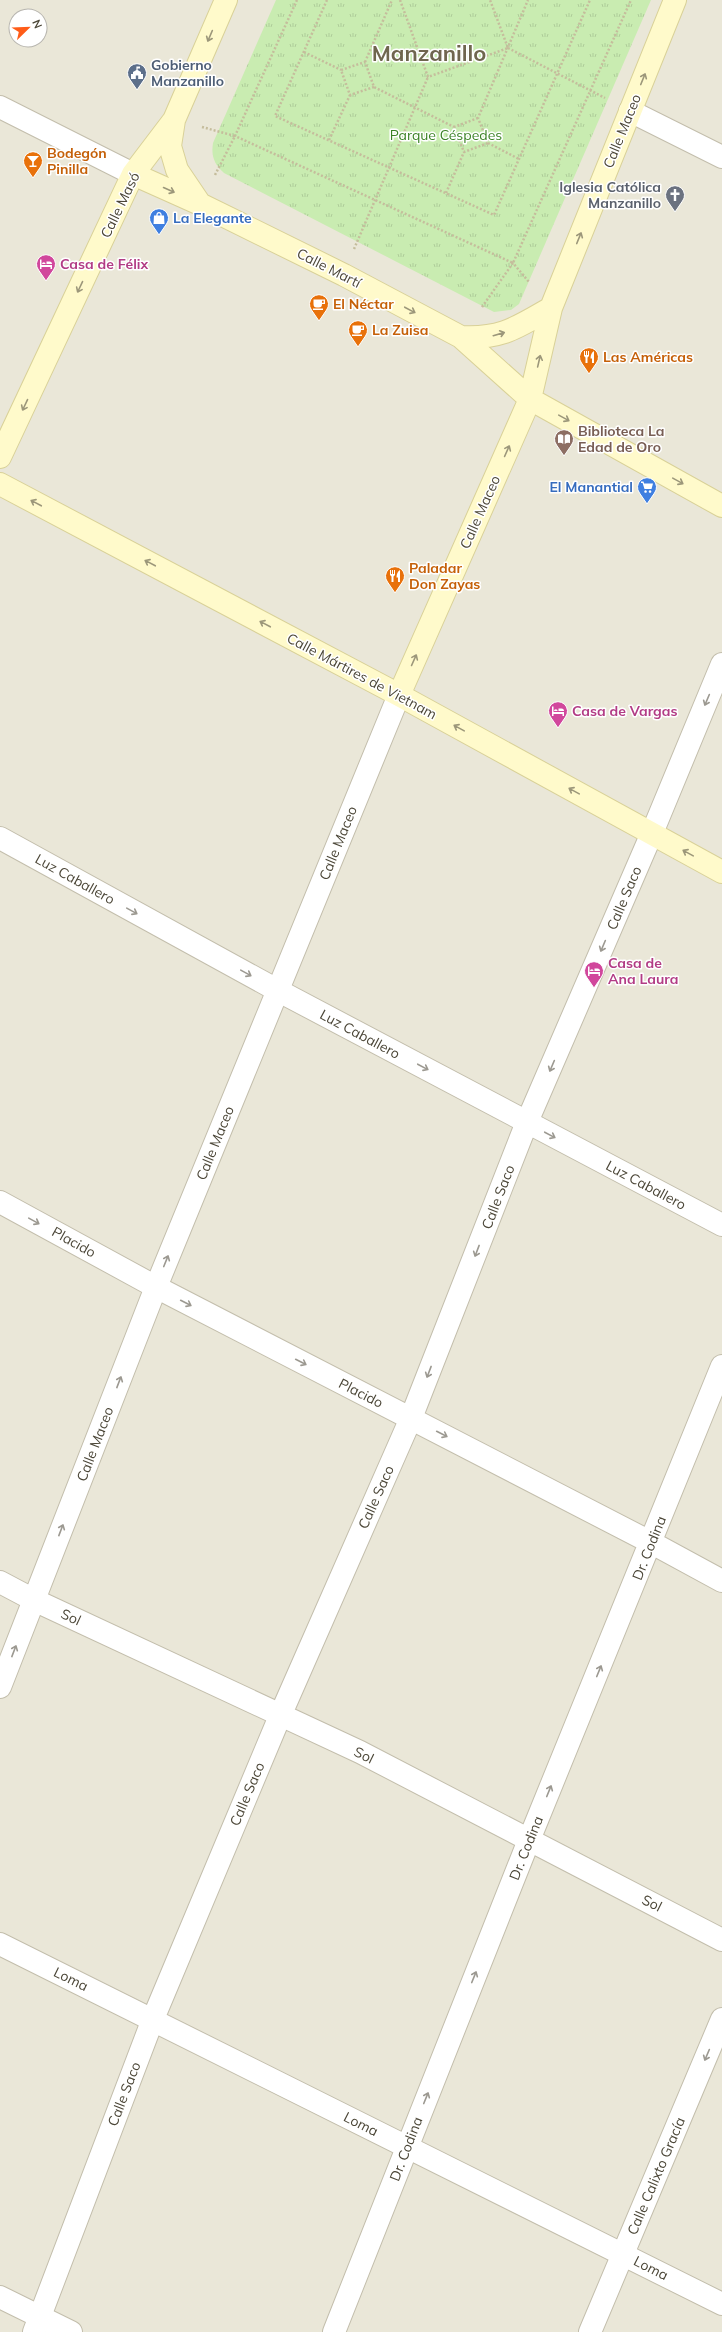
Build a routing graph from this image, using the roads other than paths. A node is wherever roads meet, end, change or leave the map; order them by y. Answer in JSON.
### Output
{"nodes":[{"id":1,"x":226,"y":0,"type":"edge"},
{"id":2,"x":675,"y":0,"type":"edge"},
{"id":3,"x":0,"y":107,"type":"edge"},
{"id":4,"x":630,"y":111,"type":"junction"},
{"id":5,"x":174,"y":120,"type":"junction"},
{"id":6,"x":722,"y":157,"type":"edge"},
{"id":7,"x":133,"y":174,"type":"junction"},
{"id":8,"x":200,"y":204,"type":"junction"},
{"id":9,"x":551,"y":308,"type":"junction"},
{"id":10,"x":461,"y":337,"type":"junction"},
{"id":11,"x":530,"y":399,"type":"junction"},
{"id":12,"x":0,"y":457,"type":"edge"},
{"id":13,"x":0,"y":484,"type":"edge"},
{"id":14,"x":722,"y":506,"type":"edge"},
{"id":15,"x":722,"y":664,"type":"edge"},
{"id":16,"x":399,"y":695,"type":"junction"},
{"id":17,"x":652,"y":833,"type":"junction"},
{"id":18,"x":0,"y":838,"type":"edge"},
{"id":19,"x":722,"y":872,"type":"edge"},
{"id":20,"x":277,"y":990,"type":"junction"},
{"id":21,"x":527,"y":1122,"type":"junction"},
{"id":22,"x":0,"y":1202,"type":"edge"},
{"id":23,"x":722,"y":1225,"type":"edge"},
{"id":24,"x":156,"y":1287,"type":"junction"},
{"id":25,"x":722,"y":1366,"type":"edge"},
{"id":26,"x":411,"y":1418,"type":"junction"},
{"id":27,"x":652,"y":1543,"type":"junction"},
{"id":28,"x":722,"y":1581,"type":"edge"},
{"id":29,"x":0,"y":1582,"type":"edge"},
{"id":30,"x":34,"y":1600,"type":"junction"},
{"id":31,"x":0,"y":1687,"type":"edge"},
{"id":32,"x":280,"y":1716,"type":"junction"},
{"id":33,"x":529,"y":1840,"type":"junction"},
{"id":34,"x":722,"y":1940,"type":"edge"},
{"id":35,"x":0,"y":1944,"type":"edge"},
{"id":36,"x":153,"y":2019,"type":"junction"},
{"id":37,"x":722,"y":2019,"type":"edge"},
{"id":38,"x":406,"y":2147,"type":"junction"},
{"id":39,"x":624,"y":2254,"type":"junction"},
{"id":40,"x":0,"y":2297,"type":"edge"},
{"id":41,"x":722,"y":2304,"type":"edge"},
{"id":42,"x":37,"y":2324,"type":"edge"},
{"id":43,"x":71,"y":2332,"type":"edge"},
{"id":44,"x":334,"y":2332,"type":"edge"},
{"id":45,"x":590,"y":2332,"type":"edge"}],
"edges":[{"from":1,"to":5,"type":"main road","name":"Calle Masó","one_way":true},
{"from":4,"to":2,"type":"main road","name":"Calle Maceo","one_way":true},
{"from":3,"to":7,"type":"street","name":"Calle Martí"},
{"from":4,"to":6,"type":"street"},
{"from":9,"to":4,"type":"main road","name":"Calle Maceo","one_way":true},
{"from":5,"to":7,"type":"main road","name":"Calle Masó"},
{"from":5,"to":8,"type":"main road"},
{"from":7,"to":8,"type":"main road","name":"Calle Martí","one_way":true},
{"from":7,"to":12,"type":"main road","name":"Calle Masó","one_way":true},
{"from":8,"to":10,"type":"main road","name":"Calle Martí","one_way":true},
{"from":10,"to":9,"type":"main road","one_way":true},
{"from":11,"to":9,"type":"main road","name":"Calle Maceo","one_way":true},
{"from":10,"to":11,"type":"main road","name":"Calle Martí"},
{"from":11,"to":14,"type":"main road","name":"Calle Martí","one_way":true},
{"from":16,"to":11,"type":"main road","name":"Calle Maceo","one_way":true},
{"from":16,"to":13,"type":"main road","name":"Calle Mártires de Vietnam","one_way":true},
{"from":15,"to":17,"type":"street","name":"Calle Saco","one_way":true},
{"from":17,"to":16,"type":"main road","name":"Calle Mártires de Vietnam","one_way":true},
{"from":16,"to":20,"type":"street","name":"Calle Maceo"},
{"from":19,"to":17,"type":"main road","name":"Calle Mártires de Vietnam","one_way":true},
{"from":17,"to":21,"type":"street","name":"Calle Saco","one_way":true},
{"from":18,"to":20,"type":"street","name":"Luz Caballero","one_way":true},
{"from":20,"to":21,"type":"street","name":"Luz Caballero","one_way":true},
{"from":24,"to":20,"type":"street","name":"Calle Maceo","one_way":true},
{"from":21,"to":23,"type":"street","name":"Luz Caballero","one_way":true},
{"from":21,"to":26,"type":"street","name":"Calle Saco","one_way":true},
{"from":22,"to":24,"type":"street","name":"Placido","one_way":true},
{"from":24,"to":26,"type":"street","name":"Placido","one_way":true},
{"from":30,"to":24,"type":"street","name":"Calle Maceo","one_way":true},
{"from":25,"to":27,"type":"street","name":"Dr. Codina"},
{"from":26,"to":27,"type":"street","name":"Placido","one_way":true},
{"from":26,"to":32,"type":"street","name":"Calle Saco"},
{"from":27,"to":28,"type":"street","name":"Placido"},
{"from":33,"to":27,"type":"street","name":"Dr. Codina","one_way":true},
{"from":29,"to":30,"type":"street","name":"Sol"},
{"from":31,"to":30,"type":"street","name":"Calle Maceo","one_way":true},
{"from":30,"to":32,"type":"street","name":"Sol"},
{"from":32,"to":33,"type":"street","name":"Sol"},
{"from":32,"to":36,"type":"street","name":"Calle Saco"},
{"from":33,"to":34,"type":"street","name":"Sol"},
{"from":38,"to":33,"type":"street","name":"Dr. Codina","one_way":true},
{"from":35,"to":36,"type":"street","name":"Loma"},
{"from":36,"to":38,"type":"street","name":"Loma"},
{"from":36,"to":42,"type":"street","name":"Calle Saco"},
{"from":37,"to":39,"type":"street","name":"Calle Calixto Gracía","one_way":true},
{"from":38,"to":39,"type":"street","name":"Loma"},
{"from":38,"to":44,"type":"street","name":"Dr. Codina"},
{"from":39,"to":41,"type":"street","name":"Loma"},
{"from":39,"to":45,"type":"street","name":"Calle Calixto Gracía"},
{"from":40,"to":42,"type":"street"},
{"from":42,"to":43,"type":"street"}]}
